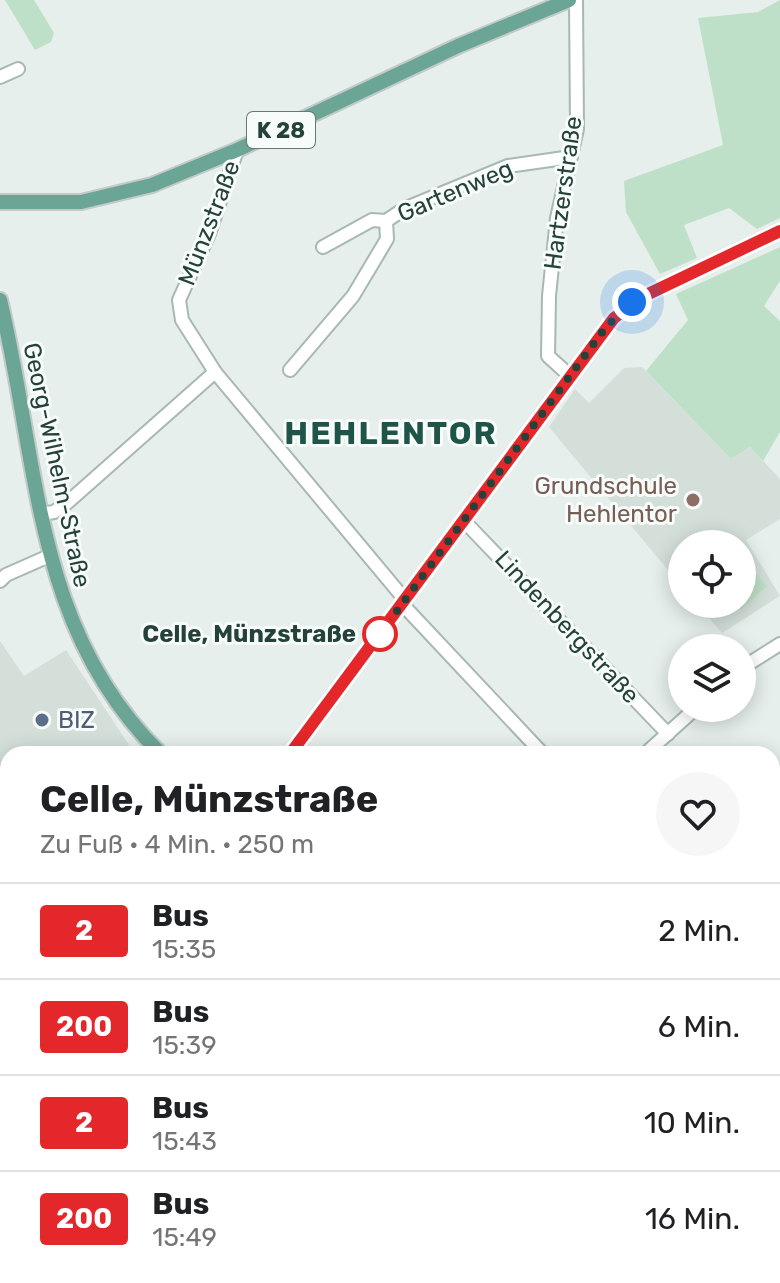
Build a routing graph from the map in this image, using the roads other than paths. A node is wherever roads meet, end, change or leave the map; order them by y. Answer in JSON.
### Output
{"nodes":[{"id":1,"x":569,"y":0,"type":"edge"},
{"id":2,"x":576,"y":0,"type":"edge"},
{"id":3,"x":551,"y":4,"type":"edge"},
{"id":4,"x":18,"y":69,"type":"dead end"},
{"id":5,"x":0,"y":77,"type":"edge"},
{"id":6,"x":237,"y":150,"type":"junction"},
{"id":7,"x":571,"y":157,"type":"junction"},
{"id":8,"x":0,"y":202,"type":"edge"},
{"id":9,"x":386,"y":221,"type":"junction"},
{"id":10,"x":780,"y":231,"type":"edge"},
{"id":11,"x":323,"y":247,"type":"dead end"},
{"id":12,"x":0,"y":300,"type":"edge"},
{"id":13,"x":290,"y":370,"type":"dead end"},
{"id":14,"x":215,"y":372,"type":"junction"},
{"id":15,"x":570,"y":376,"type":"junction"},
{"id":16,"x":41,"y":514,"type":"junction"},
{"id":17,"x":465,"y":522,"type":"junction"},
{"id":18,"x":49,"y":556,"type":"junction"},
{"id":19,"x":0,"y":581,"type":"edge"},
{"id":20,"x":404,"y":603,"type":"junction"},
{"id":21,"x":780,"y":644,"type":"edge"},
{"id":22,"x":756,"y":659,"type":"edge"},
{"id":23,"x":681,"y":722,"type":"edge"},
{"id":24,"x":668,"y":734,"type":"junction"},
{"id":25,"x":153,"y":746,"type":"edge"},
{"id":26,"x":296,"y":746,"type":"edge"},
{"id":27,"x":536,"y":746,"type":"edge"},
{"id":28,"x":654,"y":746,"type":"edge"}],
"edges":[{"from":1,"to":3,"type":"main road"},
{"from":2,"to":7,"type":"street","name":"Hartzerstraße"},
{"from":3,"to":6,"type":"main road","number":"K 28"},
{"from":4,"to":5,"type":"street"},
{"from":6,"to":8,"type":"main road","number":"K 28"},
{"from":6,"to":14,"type":"street","name":"Münzstraße"},
{"from":7,"to":9,"type":"street","name":"Gartenweg"},
{"from":7,"to":15,"type":"street","name":"Hartzerstraße"},
{"from":9,"to":11,"type":"street","name":"Gartenweg"},
{"from":9,"to":13,"type":"street","name":"Gartenweg"},
{"from":10,"to":15,"type":"main road"},
{"from":12,"to":16,"type":"main road","name":"Georg-Wilhelm-Straße"},
{"from":14,"to":16,"type":"street"},
{"from":14,"to":20,"type":"street","name":"Münzstraße"},
{"from":15,"to":17,"type":"main road"},
{"from":16,"to":18,"type":"main road","name":"Georg-Wilhelm-Straße"},
{"from":17,"to":20,"type":"main road"},
{"from":17,"to":24,"type":"street","name":"Lindenbergstraße"},
{"from":18,"to":19,"type":"street"},
{"from":18,"to":25,"type":"main road","name":"Georg-Wilhelm-Straße"},
{"from":20,"to":26,"type":"main road"},
{"from":20,"to":27,"type":"street","name":"Münzstraße"},
{"from":21,"to":22,"type":"street"},
{"from":23,"to":24,"type":"street"},
{"from":24,"to":28,"type":"street"}]}
